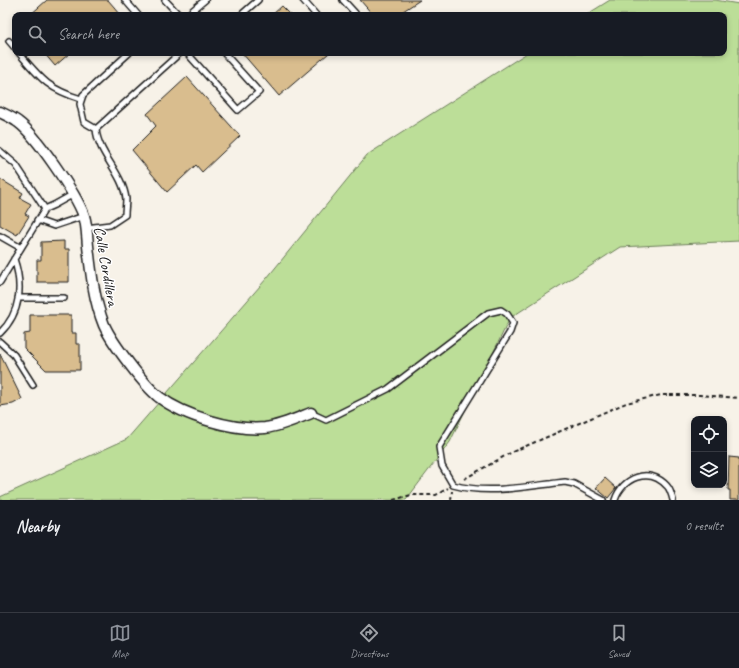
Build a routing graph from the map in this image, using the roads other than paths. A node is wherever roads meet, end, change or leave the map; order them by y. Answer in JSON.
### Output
{"nodes":[{"id":1,"x":125,"y":0,"type":"edge"},
{"id":2,"x":165,"y":0,"type":"edge"},
{"id":3,"x":204,"y":0,"type":"edge"},
{"id":4,"x":258,"y":0,"type":"edge"},
{"id":5,"x":303,"y":0,"type":"edge"},
{"id":6,"x":343,"y":0,"type":"edge"},
{"id":7,"x":135,"y":12,"type":"edge"},
{"id":8,"x":176,"y":12,"type":"edge"},
{"id":9,"x":191,"y":12,"type":"edge"},
{"id":10,"x":244,"y":12,"type":"edge"},
{"id":11,"x":313,"y":12,"type":"edge"},
{"id":12,"x":354,"y":12,"type":"edge"},
{"id":13,"x":9,"y":41,"type":"dead end"},
{"id":14,"x":12,"y":44,"type":"edge"},
{"id":15,"x":22,"y":56,"type":"edge"},
{"id":16,"x":126,"y":56,"type":"edge"},
{"id":17,"x":177,"y":56,"type":"edge"},
{"id":18,"x":190,"y":56,"type":"edge"},
{"id":19,"x":227,"y":56,"type":"edge"},
{"id":20,"x":81,"y":99,"type":"junction"},
{"id":21,"x":0,"y":112,"type":"edge"},
{"id":22,"x":96,"y":129,"type":"junction"},
{"id":23,"x":0,"y":150,"type":"edge"},
{"id":24,"x":72,"y":195,"type":"junction"},
{"id":25,"x":45,"y":208,"type":"junction"},
{"id":26,"x":84,"y":216,"type":"junction"},
{"id":27,"x":37,"y":220,"type":"junction"},
{"id":28,"x":86,"y":228,"type":"junction"},
{"id":29,"x":0,"y":236,"type":"edge"},
{"id":30,"x":21,"y":248,"type":"junction"},
{"id":31,"x":14,"y":259,"type":"junction"},
{"id":32,"x":0,"y":282,"type":"edge"},
{"id":33,"x":18,"y":298,"type":"junction"},
{"id":34,"x":64,"y":298,"type":"dead end"},
{"id":35,"x":0,"y":333,"type":"edge"},
{"id":36,"x":0,"y":342,"type":"edge"},
{"id":37,"x":34,"y":386,"type":"dead end"},
{"id":38,"x":311,"y":413,"type":"joint"},
{"id":39,"x":603,"y":500,"type":"edge"},
{"id":40,"x":615,"y":500,"type":"edge"},
{"id":41,"x":674,"y":500,"type":"edge"}],
"edges":[{"from":1,"to":7,"type":"lane"},
{"from":2,"to":8,"type":"lane"},
{"from":3,"to":9,"type":"lane"},
{"from":4,"to":10,"type":"lane"},
{"from":5,"to":11,"type":"lane"},
{"from":6,"to":12,"type":"lane"},
{"from":13,"to":14,"type":"lane"},
{"from":15,"to":20,"type":"lane"},
{"from":16,"to":20,"type":"lane"},
{"from":17,"to":22,"type":"lane"},
{"from":18,"to":19,"type":"lane"},
{"from":20,"to":22,"type":"lane"},
{"from":21,"to":24,"type":"street","name":"Calle Cordillera"},
{"from":22,"to":28,"type":"lane"},
{"from":23,"to":25,"type":"lane"},
{"from":24,"to":25,"type":"lane"},
{"from":24,"to":26,"type":"street","name":"Calle Cordillera"},
{"from":25,"to":27,"type":"lane"},
{"from":26,"to":27,"type":"lane"},
{"from":26,"to":28,"type":"street","name":"Calle Cordillera"},
{"from":27,"to":30,"type":"lane"},
{"from":28,"to":38,"type":"street","name":"Calle Cordillera"},
{"from":29,"to":30,"type":"lane"},
{"from":30,"to":31,"type":"lane"},
{"from":31,"to":32,"type":"lane"},
{"from":31,"to":33,"type":"lane"},
{"from":33,"to":34,"type":"lane"},
{"from":33,"to":35,"type":"lane"},
{"from":36,"to":37,"type":"lane"},
{"from":38,"to":39,"type":"lane"},
{"from":40,"to":41,"type":"lane"}]}
